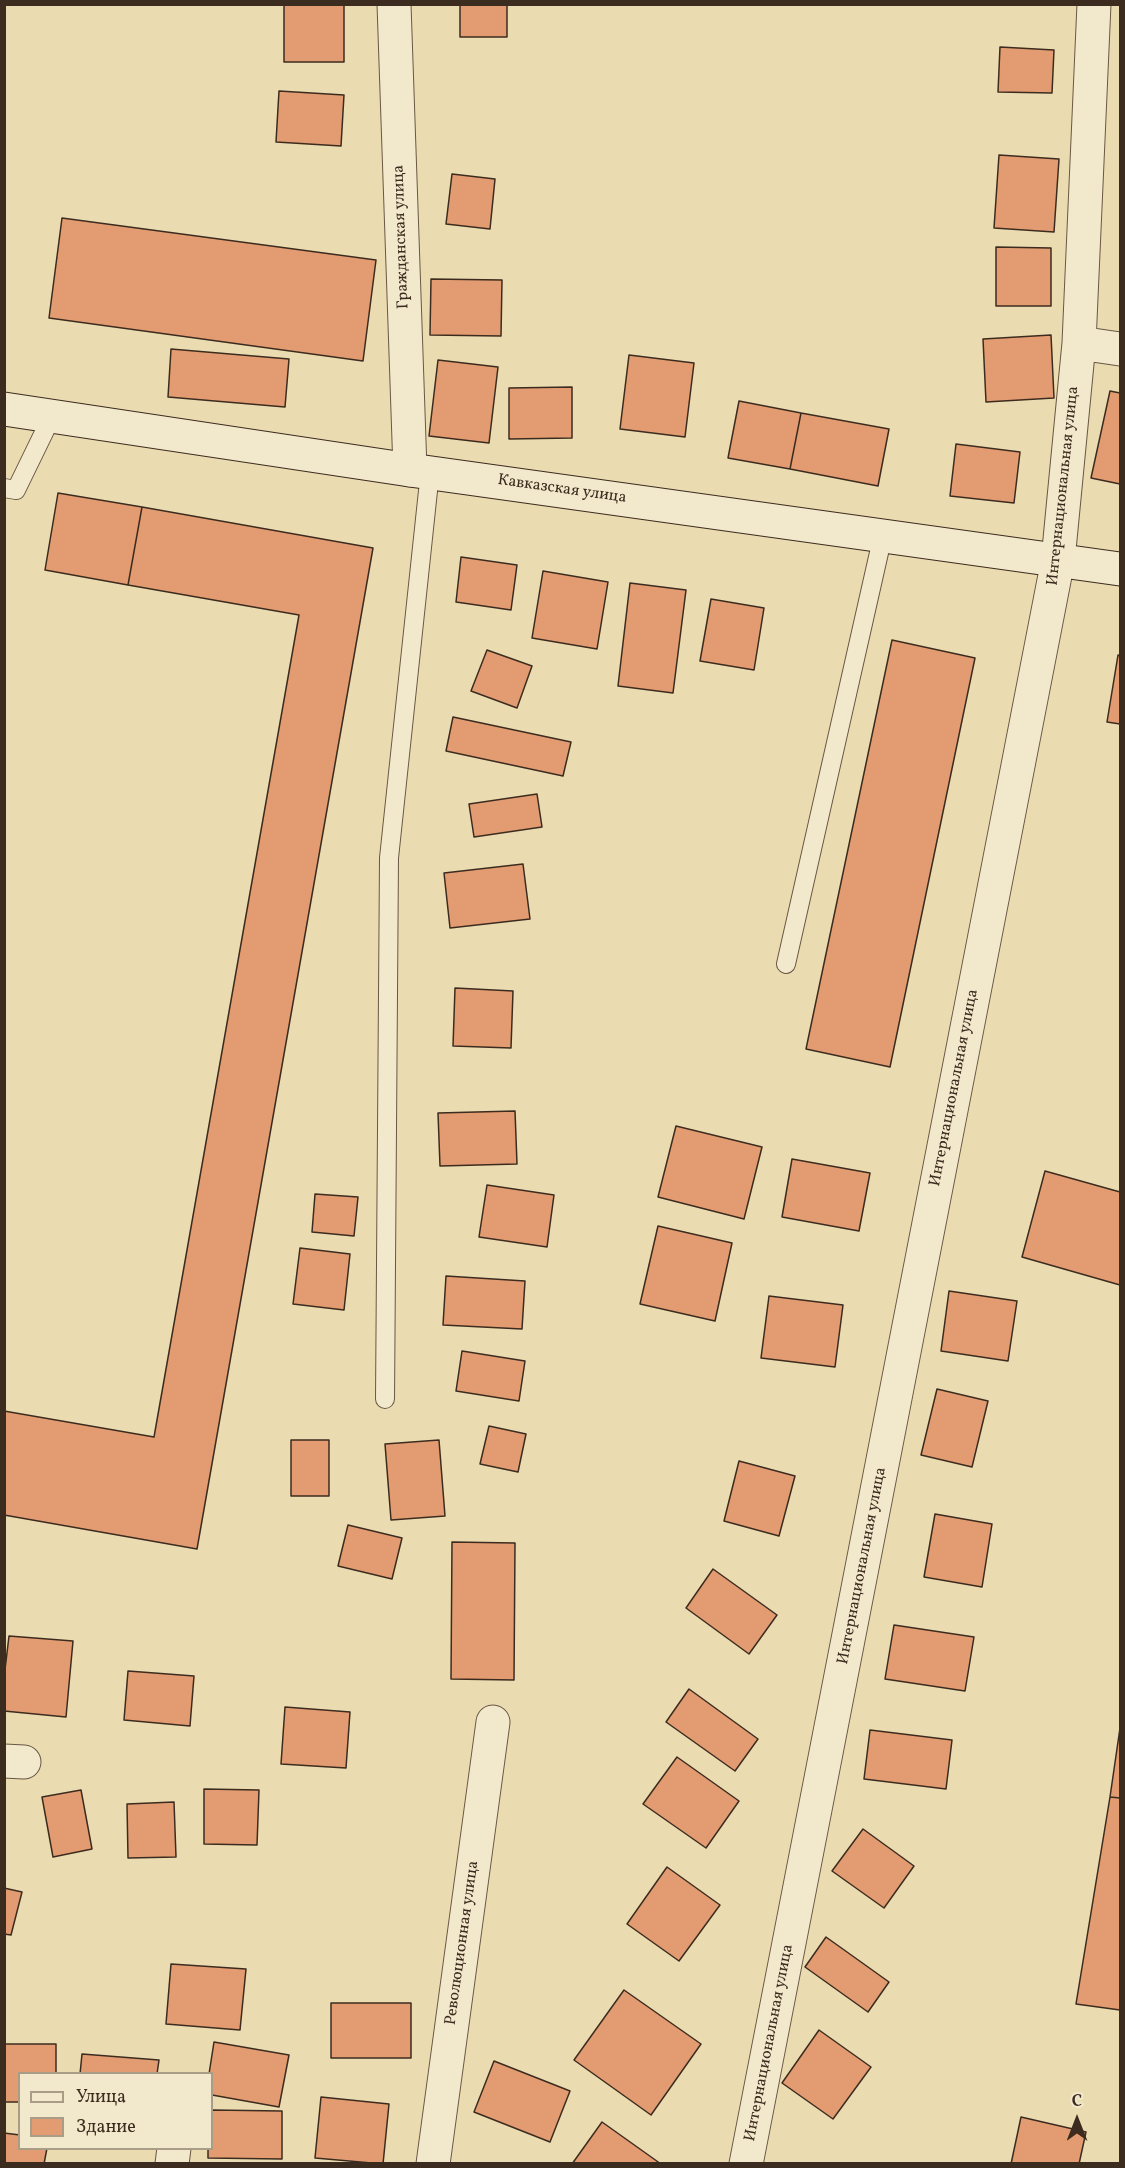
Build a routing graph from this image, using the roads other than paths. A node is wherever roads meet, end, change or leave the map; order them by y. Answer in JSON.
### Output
{"nodes":[{"id":1,"x":394,"y":4,"type":"edge"},
{"id":2,"x":1094,"y":4,"type":"edge"},
{"id":3,"x":1079,"y":343,"type":"junction"},
{"id":4,"x":1120,"y":349,"type":"edge"},
{"id":5,"x":4,"y":409,"type":"edge"},
{"id":6,"x":52,"y":416,"type":"junction"},
{"id":7,"x":420,"y":471,"type":"junction"},
{"id":8,"x":4,"y":488,"type":"edge"},
{"id":9,"x":883,"y":535,"type":"junction"},
{"id":10,"x":1058,"y":560,"type":"junction"},
{"id":11,"x":1120,"y":569,"type":"edge"},
{"id":12,"x":786,"y":964,"type":"dead end"},
{"id":13,"x":385,"y":1399,"type":"dead end"},
{"id":14,"x":493,"y":1722,"type":"dead end"},
{"id":15,"x":433,"y":2163,"type":"edge"},
{"id":16,"x":746,"y":2163,"type":"edge"}],
"edges":[{"from":1,"to":7,"type":"street","name":"Гражданская улица"},
{"from":2,"to":3,"type":"street","name":"Интернациональная улица"},
{"from":3,"to":4,"type":"street"},
{"from":3,"to":10,"type":"street","name":"Интернациональная улица"},
{"from":5,"to":6,"type":"street","name":"Кавказская улица"},
{"from":6,"to":7,"type":"street","name":"Кавказская улица"},
{"from":6,"to":8,"type":"lane"},
{"from":7,"to":9,"type":"street","name":"Кавказская улица"},
{"from":7,"to":13,"type":"lane"},
{"from":9,"to":10,"type":"street","name":"Кавказская улица"},
{"from":9,"to":12,"type":"lane"},
{"from":10,"to":11,"type":"street","name":"Кавказская улица"},
{"from":10,"to":16,"type":"street","name":"Интернациональная улица"},
{"from":14,"to":15,"type":"street","name":"Революционная улица"}]}
